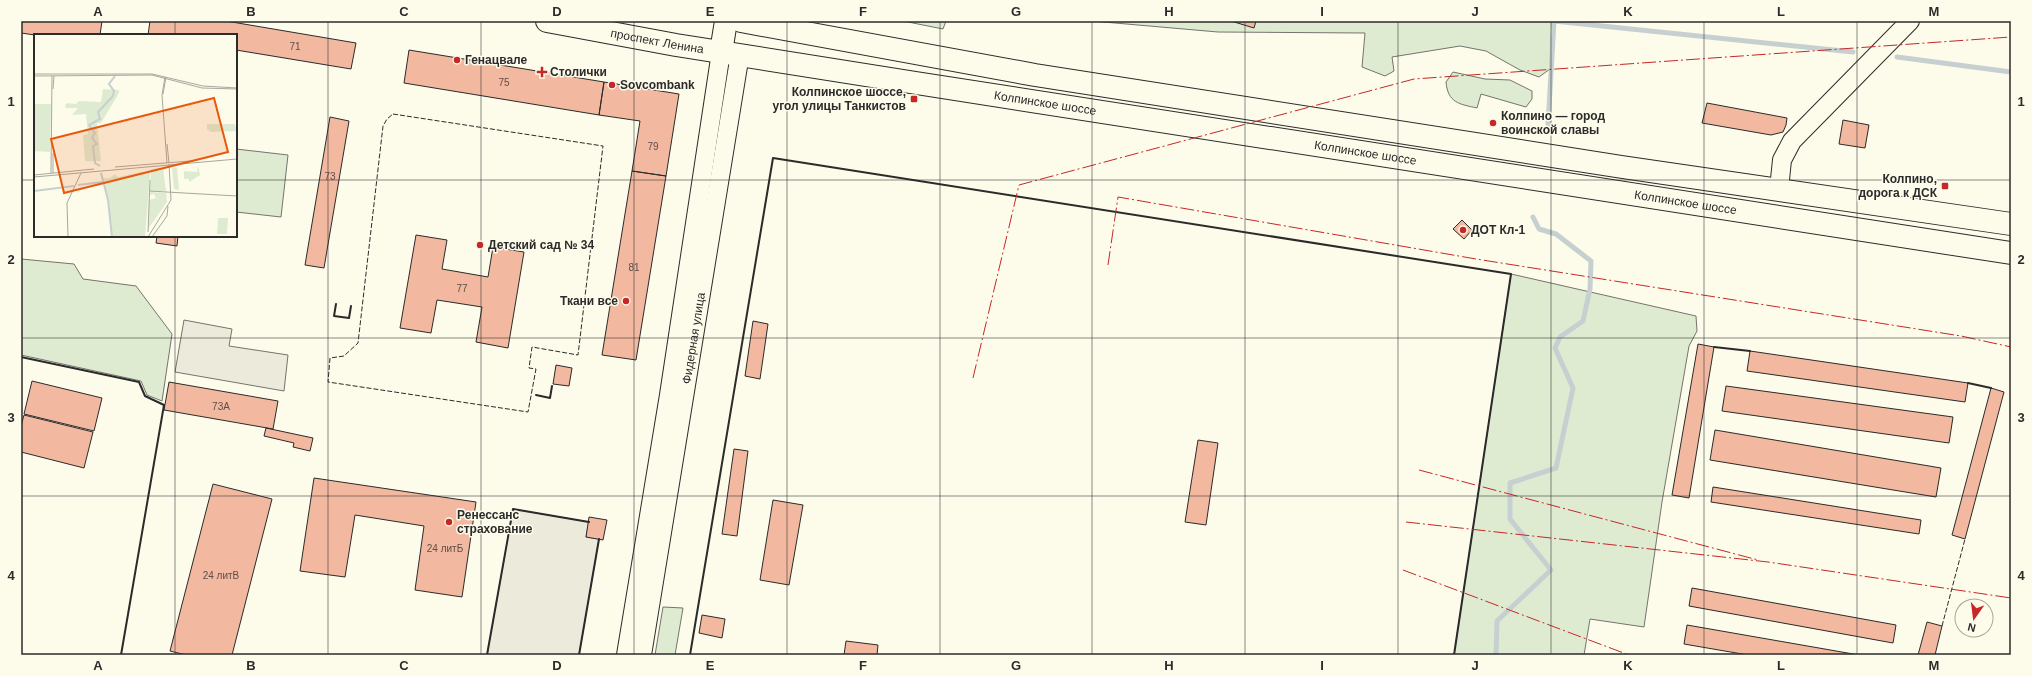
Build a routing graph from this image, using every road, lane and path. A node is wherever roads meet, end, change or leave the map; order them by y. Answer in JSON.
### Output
{"nodes":[{"id":1,"x":547,"y":21,"type":"edge"},
{"id":2,"x":739,"y":21,"type":"edge"},
{"id":3,"x":1910,"y":21,"type":"edge"},
{"id":4,"x":730,"y":53,"type":"junction"},
{"id":5,"x":1779,"y":189,"type":"junction"},
{"id":6,"x":2011,"y":224,"type":"edge"},
{"id":7,"x":2011,"y":253,"type":"edge"},
{"id":8,"x":645,"y":591,"type":"junction"},
{"id":9,"x":626,"y":655,"type":"edge"},
{"id":10,"x":642,"y":655,"type":"edge"}],
"edges":[{"from":1,"to":4,"type":"main road","name":"проспект Ленина"},
{"from":2,"to":4,"type":"main road","name":"Фидерная улица"},
{"from":2,"to":5,"type":"main road","name":"Колпинское шоссе"},
{"from":3,"to":5,"type":"street"},
{"from":4,"to":7,"type":"main road","name":"Колпинское шоссе"},
{"from":4,"to":8,"type":"street","name":"Фидерная улица"},
{"from":5,"to":6,"type":"main road","name":"Колпинское шоссе"},
{"from":8,"to":9,"type":"street","name":"Фидерная улица"},
{"from":8,"to":10,"type":"street","name":"Фидерная улица"}]}
